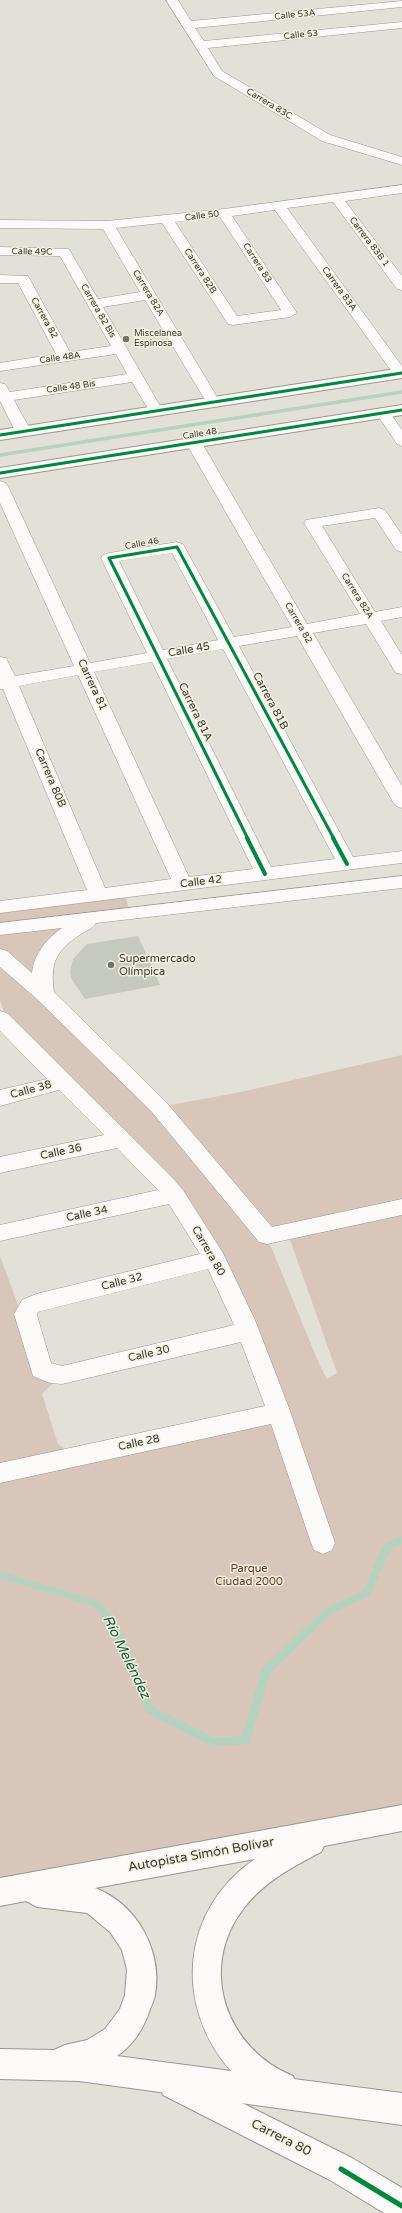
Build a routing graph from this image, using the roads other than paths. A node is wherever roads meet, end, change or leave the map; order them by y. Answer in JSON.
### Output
{"nodes":[{"id":1,"x":172,"y":0,"type":"edge"},
{"id":2,"x":379,"y":3,"type":"edge"},
{"id":3,"x":402,"y":4,"type":"edge"},
{"id":4,"x":277,"y":5,"type":"dead end"},
{"id":5,"x":285,"y":16,"type":"junction"},
{"id":6,"x":188,"y":25,"type":"junction"},
{"id":7,"x":399,"y":25,"type":"edge"},
{"id":8,"x":355,"y":36,"type":"dead end"},
{"id":9,"x":203,"y":49,"type":"junction"},
{"id":10,"x":402,"y":162,"type":"edge"},
{"id":11,"x":396,"y":190,"type":"edge"},
{"id":12,"x":336,"y":198,"type":"junction"},
{"id":13,"x":278,"y":205,"type":"junction"},
{"id":14,"x":402,"y":205,"type":"edge"},
{"id":15,"x":224,"y":213,"type":"junction"},
{"id":16,"x":167,"y":220,"type":"junction"},
{"id":17,"x":0,"y":224,"type":"edge"},
{"id":18,"x":107,"y":225,"type":"junction"},
{"id":19,"x":0,"y":251,"type":"edge"},
{"id":20,"x":64,"y":252,"type":"joint"},
{"id":21,"x":0,"y":279,"type":"edge"},
{"id":22,"x":402,"y":286,"type":"edge"},
{"id":23,"x":149,"y":295,"type":"junction"},
{"id":24,"x":94,"y":304,"type":"junction"},
{"id":25,"x":233,"y":321,"type":"joint"},
{"id":26,"x":120,"y":349,"type":"junction"},
{"id":27,"x":0,"y":351,"type":"edge"},
{"id":28,"x":65,"y":357,"type":"junction"},
{"id":29,"x":4,"y":366,"type":"edge"},
{"id":30,"x":401,"y":373,"type":"edge"},
{"id":31,"x":136,"y":377,"type":"junction"},
{"id":32,"x":3,"y":392,"type":"edge"},
{"id":33,"x":213,"y":402,"type":"junction"},
{"id":34,"x":402,"y":410,"type":"edge"},
{"id":35,"x":156,"y":411,"type":"junction"},
{"id":36,"x":383,"y":414,"type":"junction"},
{"id":37,"x":23,"y":431,"type":"junction"},
{"id":38,"x":0,"y":435,"type":"edge"},
{"id":39,"x":402,"y":441,"type":"edge"},
{"id":40,"x":194,"y":443,"type":"junction"},
{"id":41,"x":0,"y":473,"type":"edge"},
{"id":42,"x":0,"y":486,"type":"edge"},
{"id":43,"x":17,"y":524,"type":"junction"},
{"id":44,"x":0,"y":526,"type":"edge"},
{"id":45,"x":177,"y":547,"type":"joint"},
{"id":46,"x":402,"y":548,"type":"edge"},
{"id":47,"x":109,"y":558,"type":"joint"},
{"id":48,"x":402,"y":612,"type":"edge"},
{"id":49,"x":370,"y":618,"type":"junction"},
{"id":50,"x":302,"y":630,"type":"junction"},
{"id":51,"x":229,"y":643,"type":"junction"},
{"id":52,"x":157,"y":656,"type":"junction"},
{"id":53,"x":0,"y":662,"type":"edge"},
{"id":54,"x":84,"y":669,"type":"junction"},
{"id":55,"x":402,"y":669,"type":"edge"},
{"id":56,"x":4,"y":683,"type":"edge"},
{"id":57,"x":402,"y":802,"type":"edge"},
{"id":58,"x":402,"y":857,"type":"edge"},
{"id":59,"x":347,"y":864,"type":"junction"},
{"id":60,"x":265,"y":874,"type":"junction"},
{"id":61,"x":402,"y":882,"type":"edge"},
{"id":62,"x":184,"y":884,"type":"junction"},
{"id":63,"x":99,"y":895,"type":"junction"},
{"id":64,"x":0,"y":907,"type":"edge"},
{"id":65,"x":96,"y":917,"type":"junction"},
{"id":66,"x":0,"y":929,"type":"edge"},
{"id":67,"x":0,"y":956,"type":"edge"},
{"id":68,"x":44,"y":994,"type":"junction"},
{"id":69,"x":4,"y":1027,"type":"edge"},
{"id":70,"x":63,"y":1082,"type":"junction"},
{"id":71,"x":0,"y":1098,"type":"edge"},
{"id":72,"x":122,"y":1139,"type":"junction"},
{"id":73,"x":0,"y":1165,"type":"edge"},
{"id":74,"x":174,"y":1195,"type":"junction"},
{"id":75,"x":402,"y":1207,"type":"edge"},
{"id":76,"x":0,"y":1233,"type":"edge"},
{"id":77,"x":215,"y":1259,"type":"junction"},
{"id":78,"x":247,"y":1330,"type":"junction"},
{"id":79,"x":50,"y":1374,"type":"joint"},
{"id":80,"x":278,"y":1413,"type":"junction"},
{"id":81,"x":0,"y":1473,"type":"edge"},
{"id":82,"x":323,"y":1543,"type":"dead end"},
{"id":83,"x":402,"y":1818,"type":"edge"},
{"id":84,"x":330,"y":1832,"type":"junction"},
{"id":85,"x":3,"y":1891,"type":"edge"},
{"id":86,"x":0,"y":2064,"type":"edge"},
{"id":87,"x":156,"y":2075,"type":"junction"},
{"id":88,"x":323,"y":2099,"type":"junction"},
{"id":89,"x":402,"y":2109,"type":"edge"},
{"id":90,"x":402,"y":2206,"type":"edge"}],
"edges":[{"from":1,"to":6,"type":"street","name":"Carrera 83C"},
{"from":2,"to":3,"type":"street","name":"Calle 53A"},
{"from":2,"to":5,"type":"street","name":"Calle 53A"},
{"from":2,"to":7,"type":"street"},
{"from":4,"to":5,"type":"street"},
{"from":5,"to":6,"type":"street","name":"Calle 53A"},
{"from":6,"to":9,"type":"street","name":"Carrera 83C"},
{"from":7,"to":9,"type":"street","name":"Calle 53"},
{"from":8,"to":9,"type":"street","name":"Calle 53"},
{"from":9,"to":10,"type":"street","name":"Carrera 83C"},
{"from":11,"to":12,"type":"street","name":"Calle 50"},
{"from":11,"to":14,"type":"street"},
{"from":12,"to":13,"type":"street","name":"Calle 50"},
{"from":12,"to":22,"type":"street","name":"Carrera 83B 1"},
{"from":13,"to":15,"type":"street","name":"Calle 50"},
{"from":13,"to":30,"type":"street","name":"Carrera 83A"},
{"from":15,"to":16,"type":"street","name":"Calle 50"},
{"from":15,"to":25,"type":"street","name":"Carrera 83"},
{"from":16,"to":18,"type":"street","name":"Calle 50"},
{"from":16,"to":25,"type":"street","name":"Carrera 82B"},
{"from":17,"to":18,"type":"street","name":"Calle 50"},
{"from":18,"to":23,"type":"street","name":"Carrera 82A"},
{"from":19,"to":20,"type":"street","name":"Calle 49C"},
{"from":20,"to":24,"type":"street","name":"Carrera 82 Bis"},
{"from":21,"to":28,"type":"street","name":"Carrera 82"},
{"from":23,"to":24,"type":"street"},
{"from":23,"to":33,"type":"street","name":"Carrera 82A"},
{"from":24,"to":26,"type":"street","name":"Carrera 82 Bis"},
{"from":26,"to":28,"type":"street","name":"Calle 48A"},
{"from":26,"to":31,"type":"street","name":"Carrera 82 Bis"},
{"from":27,"to":29,"type":"street"},
{"from":28,"to":29,"type":"street","name":"Calle 48A"},
{"from":30,"to":33,"type":"main road"},
{"from":31,"to":32,"type":"street","name":"Calle 48 Bis"},
{"from":31,"to":35,"type":"street","name":"Carrera 82 Bis"},
{"from":32,"to":37,"type":"street"},
{"from":33,"to":35,"type":"main road"},
{"from":34,"to":36,"type":"main road","name":"Calle 48"},
{"from":35,"to":37,"type":"main road"},
{"from":36,"to":39,"type":"street"},
{"from":36,"to":40,"type":"main road","name":"Calle 48"},
{"from":37,"to":38,"type":"main road"},
{"from":40,"to":41,"type":"main road","name":"Calle 48"},
{"from":40,"to":50,"type":"street","name":"Carrera 82"},
{"from":42,"to":43,"type":"street","name":"Carrera 81"},
{"from":43,"to":44,"type":"street"},
{"from":43,"to":54,"type":"street","name":"Carrera 81"},
{"from":45,"to":47,"type":"street","name":"Calle 46"},
{"from":45,"to":51,"type":"street","name":"Carrera 81B"},
{"from":46,"to":49,"type":"street","name":"Carrera 82A"},
{"from":47,"to":52,"type":"street","name":"Carrera 81A"},
{"from":48,"to":49,"type":"street","name":"Calle 45"},
{"from":49,"to":50,"type":"street","name":"Calle 45"},
{"from":49,"to":55,"type":"street","name":"Carrera 82A"},
{"from":50,"to":51,"type":"street","name":"Calle 45"},
{"from":50,"to":57,"type":"street","name":"Carrera 82"},
{"from":51,"to":52,"type":"street","name":"Calle 45"},
{"from":51,"to":59,"type":"street","name":"Carrera 81B"},
{"from":52,"to":54,"type":"street","name":"Calle 45"},
{"from":52,"to":60,"type":"street","name":"Carrera 81A"},
{"from":53,"to":56,"type":"street","name":"Carrera 80B"},
{"from":54,"to":56,"type":"street","name":"Calle 45"},
{"from":54,"to":62,"type":"street","name":"Carrera 81"},
{"from":56,"to":63,"type":"street","name":"Carrera 80B"},
{"from":58,"to":59,"type":"street","name":"Calle 42"},
{"from":59,"to":60,"type":"street","name":"Calle 42"},
{"from":60,"to":62,"type":"street","name":"Calle 42"},
{"from":61,"to":65,"type":"street","name":"Calle 42"},
{"from":62,"to":63,"type":"street","name":"Calle 42"},
{"from":63,"to":64,"type":"street","name":"Calle 42"},
{"from":65,"to":66,"type":"street","name":"Calle 42"},
{"from":65,"to":68,"type":"street"},
{"from":67,"to":68,"type":"street"},
{"from":68,"to":75,"type":"street"},
{"from":69,"to":70,"type":"street","name":"Carrera 80"},
{"from":70,"to":71,"type":"street","name":"Calle 38"},
{"from":70,"to":72,"type":"street","name":"Carrera 80"},
{"from":72,"to":73,"type":"street","name":"Calle 36"},
{"from":72,"to":74,"type":"street","name":"Carrera 80"},
{"from":74,"to":76,"type":"street","name":"Calle 34"},
{"from":74,"to":77,"type":"street","name":"Carrera 80"},
{"from":77,"to":78,"type":"street","name":"Carrera 80"},
{"from":77,"to":79,"type":"street","name":"Calle 32"},
{"from":78,"to":79,"type":"street","name":"Calle 30"},
{"from":78,"to":80,"type":"street","name":"Carrera 80"},
{"from":80,"to":81,"type":"street","name":"Calle 28"},
{"from":80,"to":82,"type":"street","name":"Carrera 80"},
{"from":83,"to":84,"type":"main road","name":"Autopista Simón Bolívar"},
{"from":84,"to":85,"type":"main road","name":"Autopista Simón Bolívar"},
{"from":84,"to":88,"type":"main road"},
{"from":85,"to":86,"type":"main road"},
{"from":86,"to":87,"type":"main road"},
{"from":87,"to":88,"type":"main road"},
{"from":87,"to":90,"type":"main road","name":"Carrera 80"},
{"from":88,"to":89,"type":"main road"}]}
